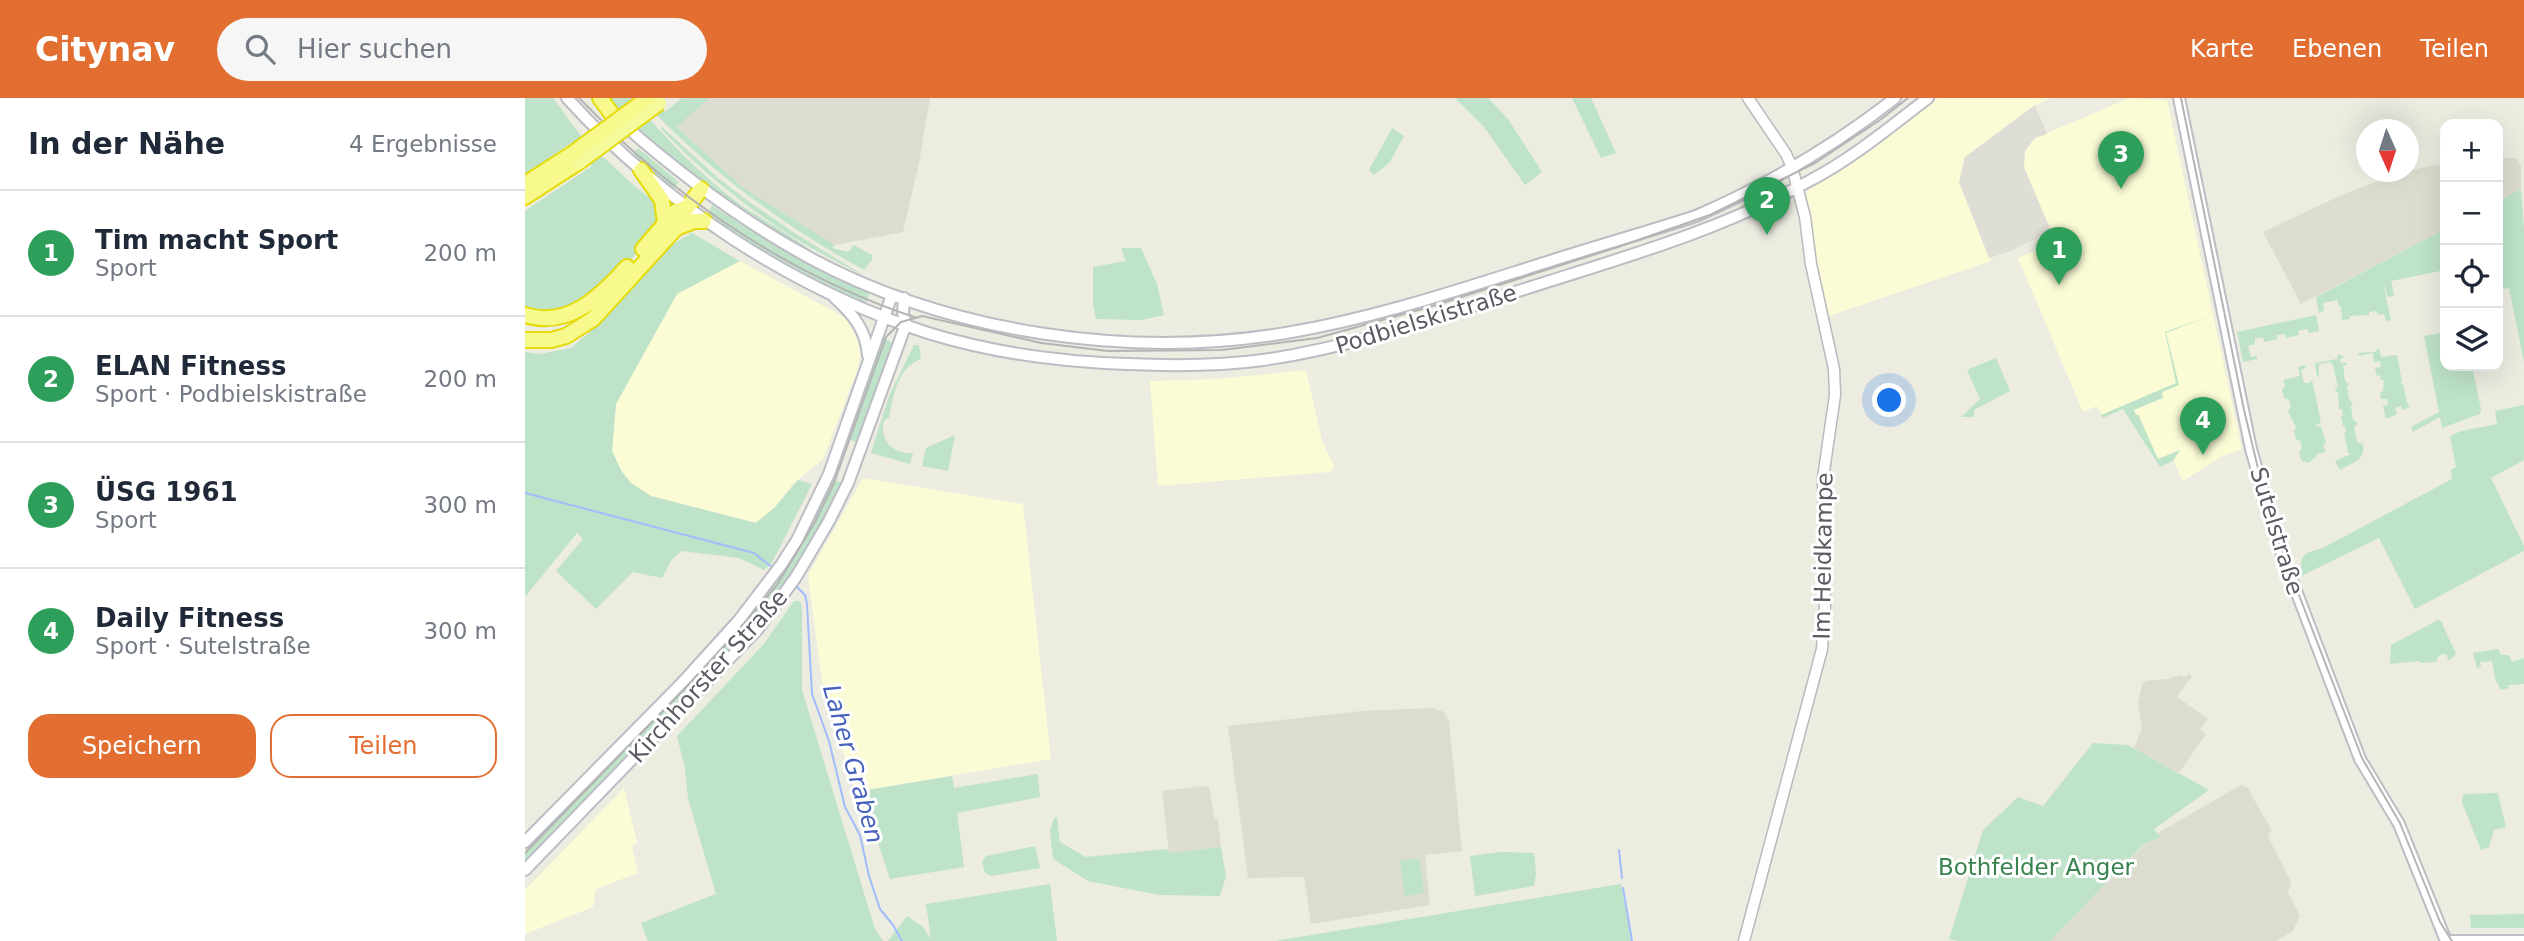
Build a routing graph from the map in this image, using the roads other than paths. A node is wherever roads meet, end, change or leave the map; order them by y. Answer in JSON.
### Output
{"nodes":[{"id":1,"x":567,"y":98,"type":"edge"},
{"id":2,"x":598,"y":98,"type":"edge"},
{"id":3,"x":1748,"y":98,"type":"edge"},
{"id":4,"x":1895,"y":98,"type":"edge"},
{"id":5,"x":1928,"y":98,"type":"edge"},
{"id":6,"x":2179,"y":98,"type":"edge"},
{"id":7,"x":654,"y":101,"type":"edge"},
{"id":8,"x":611,"y":113,"type":"joint"},
{"id":9,"x":1791,"y":167,"type":"junction"},
{"id":10,"x":641,"y":170,"type":"junction"},
{"id":11,"x":1796,"y":188,"type":"junction"},
{"id":12,"x":701,"y":189,"type":"junction"},
{"id":13,"x":525,"y":194,"type":"edge"},
{"id":14,"x":687,"y":208,"type":"junction"},
{"id":15,"x":704,"y":221,"type":"junction"},
{"id":16,"x":671,"y":226,"type":"junction"},
{"id":17,"x":825,"y":289,"type":"junction"},
{"id":18,"x":892,"y":295,"type":"junction"},
{"id":19,"x":904,"y":298,"type":"junction"},
{"id":20,"x":525,"y":316,"type":"edge"},
{"id":21,"x":884,"y":316,"type":"junction"},
{"id":22,"x":905,"y":324,"type":"junction"},
{"id":23,"x":525,"y":340,"type":"edge"},
{"id":24,"x":868,"y":360,"type":"junction"},
{"id":25,"x":836,"y":455,"type":"junction"},
{"id":26,"x":856,"y":463,"type":"junction"},
{"id":27,"x":525,"y":842,"type":"edge"},
{"id":28,"x":525,"y":870,"type":"edge"},
{"id":29,"x":1744,"y":941,"type":"edge"},
{"id":30,"x":2447,"y":941,"type":"edge"},
{"id":31,"x":2524,"y":941,"type":"edge"}],
"edges":[{"from":1,"to":10,"type":"main road","name":"Podbielskistraße"},
{"from":2,"to":8,"type":"highway"},
{"from":3,"to":9,"type":"street","name":"Im Heidkampe"},
{"from":4,"to":9,"type":"main road","name":"Podbielskistraße"},
{"from":5,"to":11,"type":"main road","name":"Podbielskistraße"},
{"from":6,"to":30,"type":"main road","name":"Sutelstraße"},
{"from":7,"to":13,"type":"highway","bridge":true},
{"from":8,"to":12,"type":"main road","name":"Podbielskistraße"},
{"from":9,"to":11,"type":"street","name":"Im Heidkampe"},
{"from":9,"to":19,"type":"main road","name":"Podbielskistraße"},
{"from":10,"to":14,"type":"main road","name":"Podbielskistraße"},
{"from":10,"to":16,"type":"highway"},
{"from":11,"to":22,"type":"main road","name":"Podbielskistraße"},
{"from":11,"to":29,"type":"street","name":"Im Heidkampe"},
{"from":12,"to":14,"type":"highway"},
{"from":12,"to":18,"type":"main road","name":"Podbielskistraße"},
{"from":14,"to":15,"type":"main road","name":"Podbielskistraße"},
{"from":14,"to":16,"type":"highway"},
{"from":15,"to":16,"type":"highway"},
{"from":15,"to":17,"type":"main road","name":"Podbielskistraße"},
{"from":16,"to":20,"type":"highway"},
{"from":16,"to":23,"type":"highway"},
{"from":17,"to":21,"type":"main road","name":"Podbielskistraße"},
{"from":17,"to":24,"type":"main road"},
{"from":18,"to":19,"type":"main road","name":"Podbielskistraße"},
{"from":18,"to":21,"type":"main road","name":"Kirchhorster Straße"},
{"from":19,"to":22,"type":"main road","name":"Kirchhorster Straße"},
{"from":21,"to":22,"type":"main road","name":"Podbielskistraße"},
{"from":21,"to":24,"type":"main road","name":"Kirchhorster Straße"},
{"from":22,"to":26,"type":"main road","name":"Kirchhorster Straße"},
{"from":24,"to":25,"type":"main road","name":"Kirchhorster Straße"},
{"from":25,"to":26,"type":"main road"},
{"from":25,"to":27,"type":"main road","name":"Kirchhorster Straße"},
{"from":26,"to":28,"type":"main road","name":"Kirchhorster Straße"},
{"from":30,"to":31,"type":"main road"}]}
